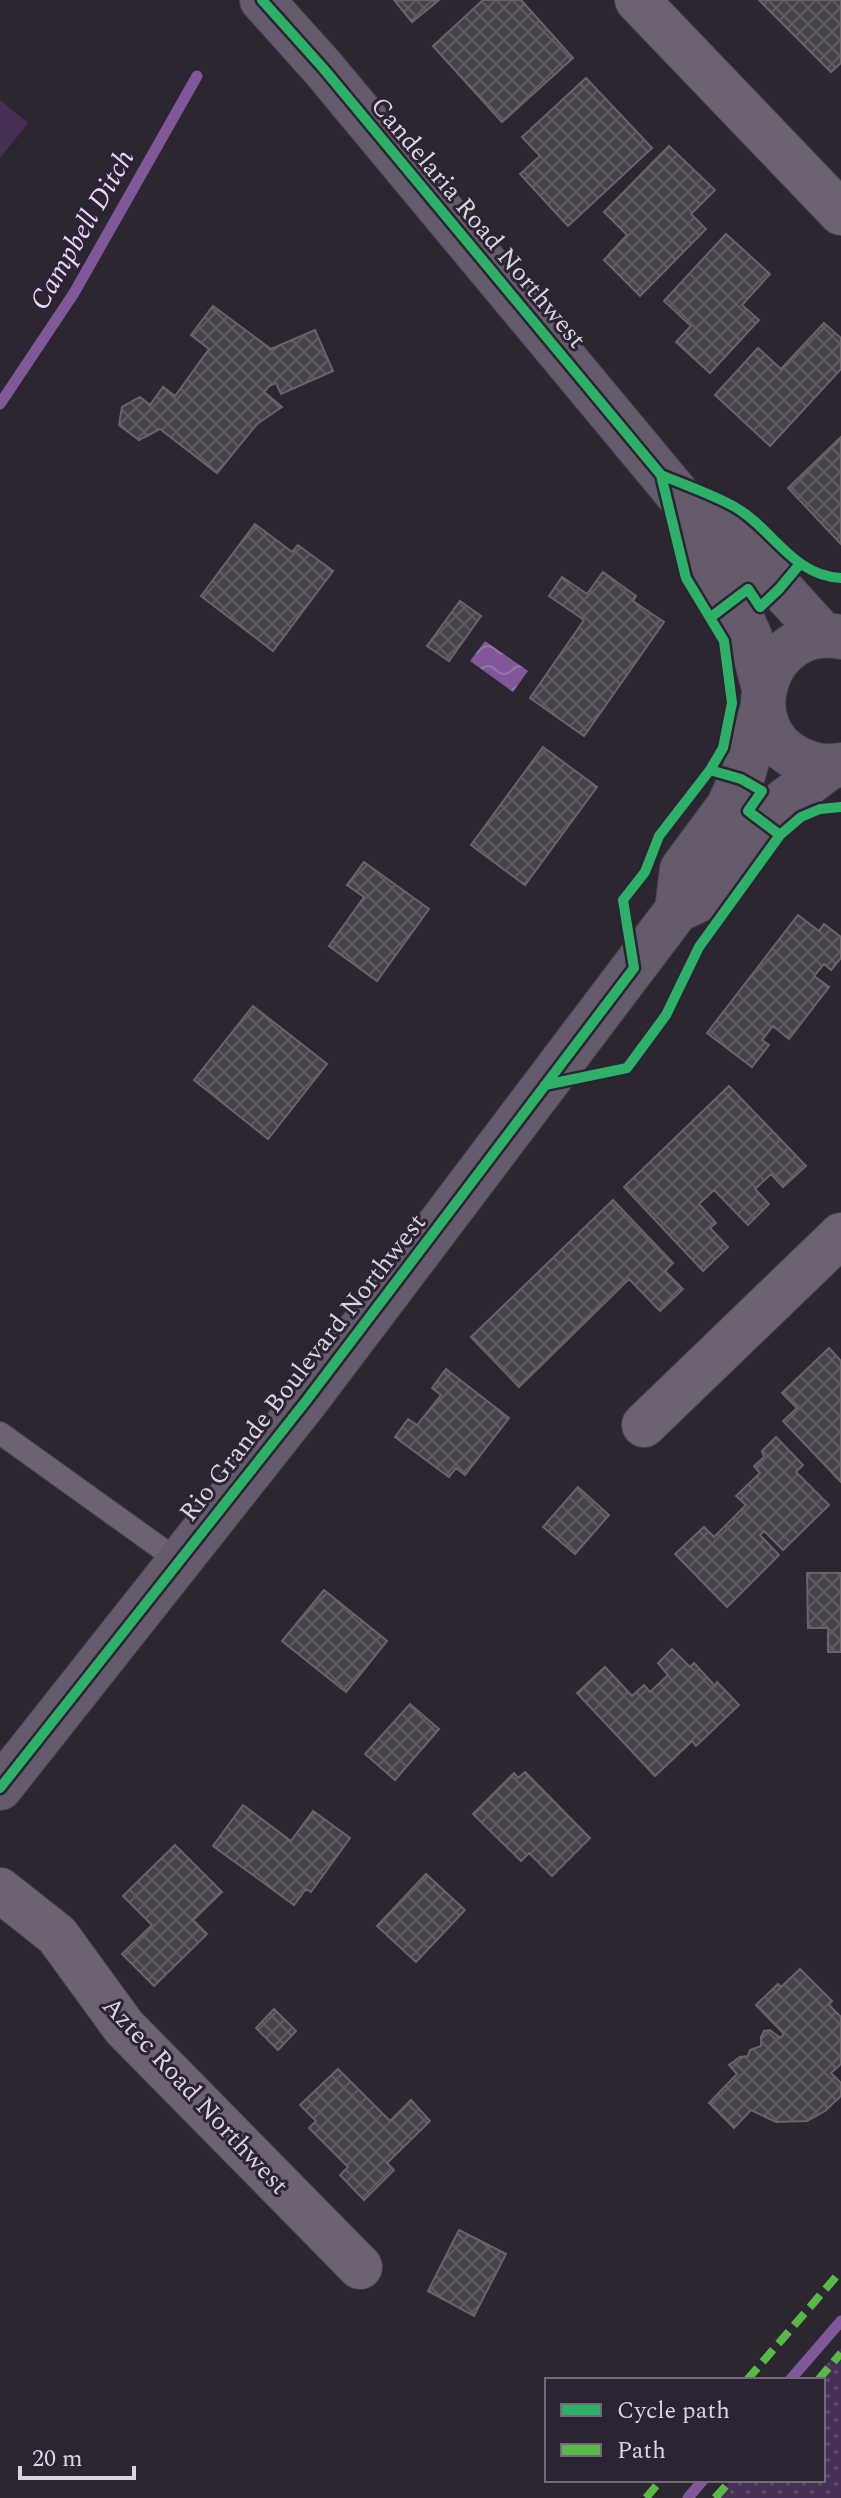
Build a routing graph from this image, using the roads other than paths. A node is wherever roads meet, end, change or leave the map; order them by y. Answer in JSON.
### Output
{"nodes":[{"id":1,"x":262,"y":0,"type":"edge"},
{"id":2,"x":637,"y":0,"type":"edge"},
{"id":3,"x":841,"y":213,"type":"edge"},
{"id":4,"x":699,"y":520,"type":"junction"},
{"id":5,"x":834,"y":634,"type":"edge"},
{"id":6,"x":764,"y":697,"type":"junction"},
{"id":7,"x":836,"y":766,"type":"edge"},
{"id":8,"x":677,"y":910,"type":"junction"},
{"id":9,"x":841,"y":1235,"type":"edge"},
{"id":10,"x":644,"y":1425,"type":"dead end"},
{"id":11,"x":0,"y":1433,"type":"edge"},
{"id":12,"x":180,"y":1562,"type":"junction"},
{"id":13,"x":0,"y":1788,"type":"edge"},
{"id":14,"x":0,"y":1890,"type":"edge"},
{"id":15,"x":360,"y":2267,"type":"dead end"}],
"edges":[{"from":1,"to":4,"type":"main road","name":"Candelaria Road Northwest"},
{"from":2,"to":3,"type":"street"},
{"from":4,"to":5,"type":"main road"},
{"from":4,"to":6,"type":"main road"},
{"from":5,"to":6,"type":"main road"},
{"from":6,"to":7,"type":"main road"},
{"from":6,"to":8,"type":"main road"},
{"from":7,"to":8,"type":"main road"},
{"from":8,"to":12,"type":"main road","name":"Rio Grande Boulevard Northwest"},
{"from":9,"to":10,"type":"street"},
{"from":11,"to":12,"type":"lane"},
{"from":12,"to":13,"type":"main road","name":"Rio Grande Boulevard Northwest"},
{"from":14,"to":15,"type":"street","name":"Aztec Road Northwest"}]}
